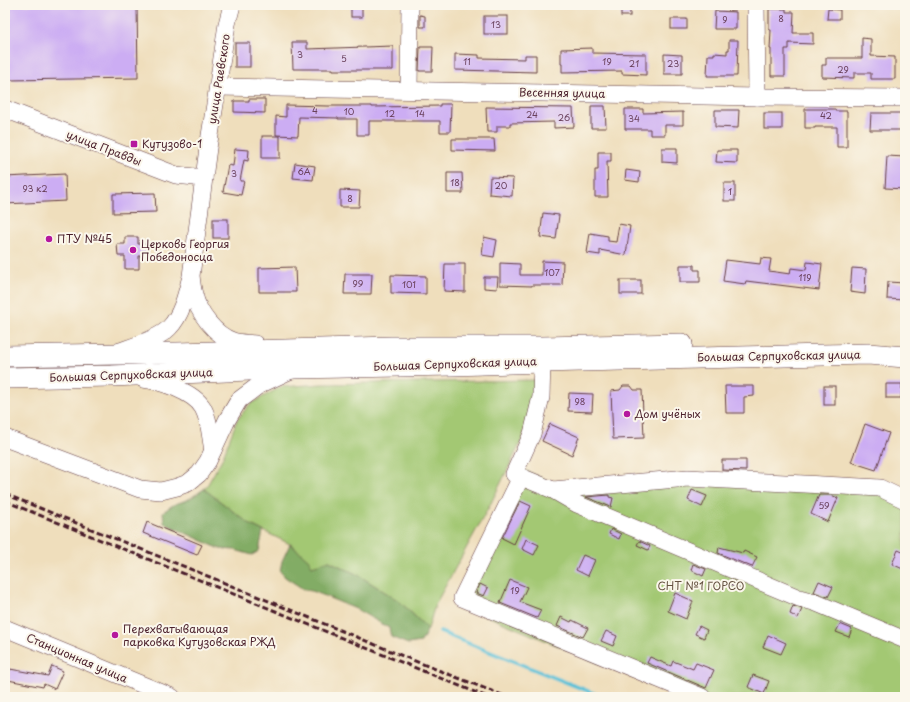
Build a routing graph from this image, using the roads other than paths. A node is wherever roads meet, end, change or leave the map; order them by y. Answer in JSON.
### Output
{"nodes":[{"id":1,"x":232,"y":5,"type":"edge"},
{"id":2,"x":242,"y":5,"type":"edge"},
{"id":3,"x":410,"y":5,"type":"edge"},
{"id":4,"x":756,"y":5,"type":"edge"},
{"id":5,"x":227,"y":24,"type":"junction"},
{"id":6,"x":218,"y":87,"type":"junction"},
{"id":7,"x":409,"y":90,"type":"junction"},
{"id":8,"x":757,"y":97,"type":"junction"},
{"id":9,"x":905,"y":98,"type":"edge"},
{"id":10,"x":5,"y":109,"type":"edge"},
{"id":11,"x":204,"y":178,"type":"junction"},
{"id":12,"x":191,"y":276,"type":"junction"},
{"id":13,"x":905,"y":344,"type":"edge"},
{"id":14,"x":110,"y":354,"type":"junction"},
{"id":15,"x":5,"y":356,"type":"edge"},
{"id":16,"x":905,"y":357,"type":"edge"},
{"id":17,"x":295,"y":359,"type":"junction"},
{"id":18,"x":542,"y":362,"type":"junction"},
{"id":19,"x":112,"y":376,"type":"junction"},
{"id":20,"x":5,"y":378,"type":"edge"},
{"id":21,"x":5,"y":438,"type":"edge"},
{"id":22,"x":213,"y":450,"type":"junction"},
{"id":23,"x":521,"y":477,"type":"junction"},
{"id":24,"x":578,"y":496,"type":"junction"},
{"id":25,"x":905,"y":500,"type":"edge"},
{"id":26,"x":5,"y":628,"type":"edge"},
{"id":27,"x":905,"y":640,"type":"edge"},
{"id":28,"x":172,"y":697,"type":"edge"},
{"id":29,"x":702,"y":697,"type":"edge"}],
"edges":[{"from":1,"to":5,"type":"street","name":"улица Раевского"},
{"from":2,"to":5,"type":"street"},
{"from":3,"to":7,"type":"street"},
{"from":4,"to":8,"type":"street"},
{"from":5,"to":6,"type":"street","name":"улица Раевского"},
{"from":6,"to":7,"type":"street","name":"Весенняя улица"},
{"from":6,"to":11,"type":"street","name":"улица Раевского"},
{"from":7,"to":8,"type":"street","name":"Весенняя улица"},
{"from":8,"to":9,"type":"street","name":"Весенняя улица"},
{"from":10,"to":11,"type":"street","name":"улица Правды"},
{"from":11,"to":12,"type":"street","name":"улица Раевского"},
{"from":12,"to":14,"type":"street"},
{"from":12,"to":17,"type":"street","name":"улица Раевского"},
{"from":13,"to":17,"type":"main road","name":"Большая Серпуховская улица"},
{"from":14,"to":15,"type":"main road","name":"Большая Серпуховская улица"},
{"from":14,"to":17,"type":"main road","name":"Большая Серпуховская улица"},
{"from":16,"to":18,"type":"main road","name":"Большая Серпуховская улица"},
{"from":17,"to":18,"type":"main road","name":"Большая Серпуховская улица"},
{"from":17,"to":19,"type":"main road","name":"Большая Серпуховская улица"},
{"from":17,"to":22,"type":"street"},
{"from":18,"to":23,"type":"street"},
{"from":19,"to":20,"type":"main road","name":"Большая Серпуховская улица"},
{"from":19,"to":22,"type":"street"},
{"from":21,"to":22,"type":"street"},
{"from":23,"to":24,"type":"street"},
{"from":23,"to":29,"type":"street"},
{"from":24,"to":25,"type":"street"},
{"from":24,"to":27,"type":"street"},
{"from":26,"to":28,"type":"street","name":"Станционная улица"}]}
